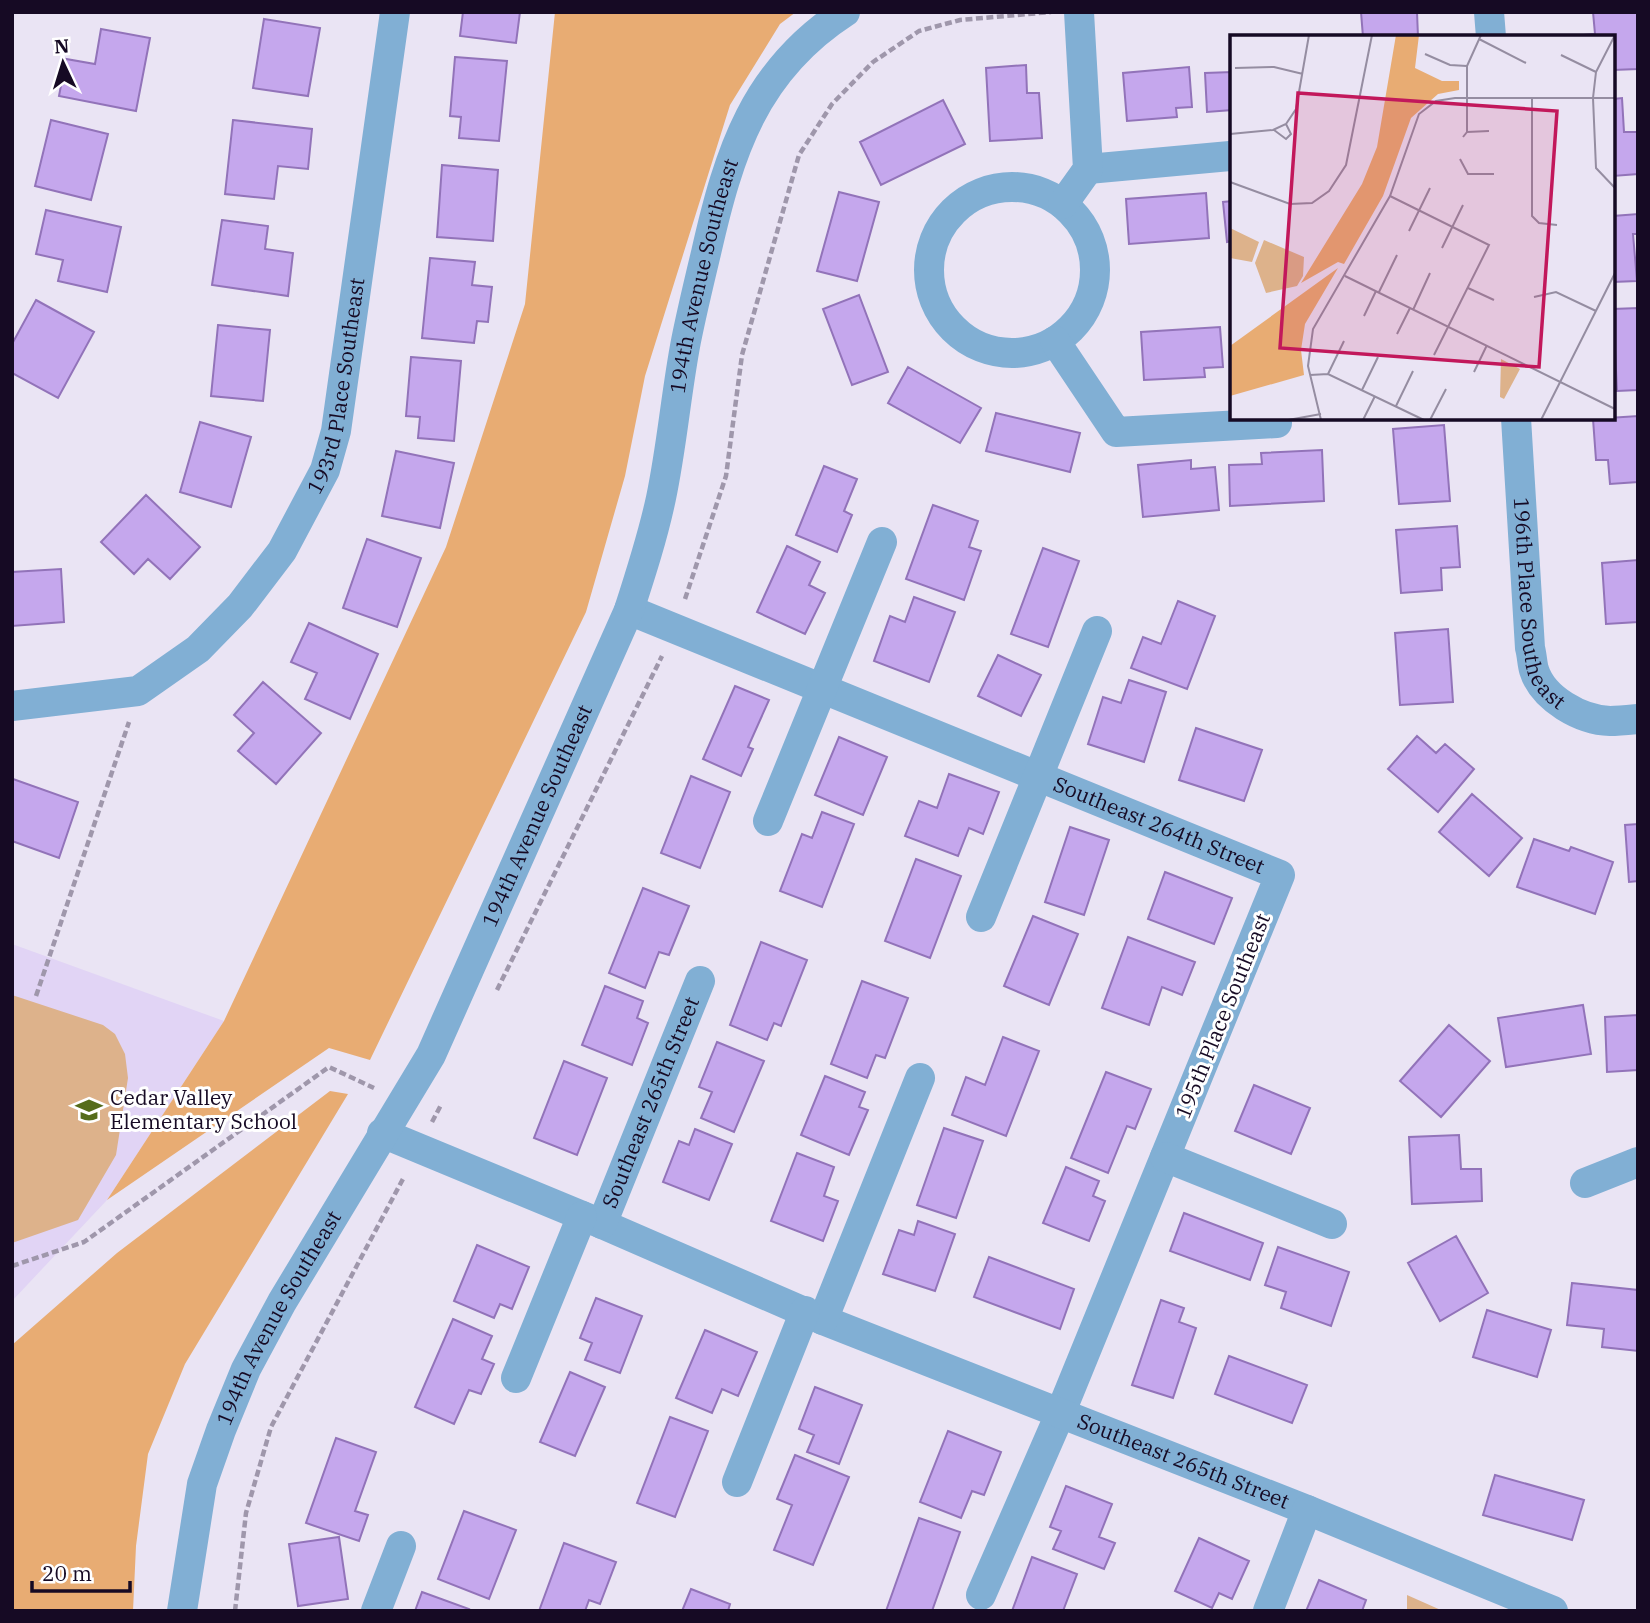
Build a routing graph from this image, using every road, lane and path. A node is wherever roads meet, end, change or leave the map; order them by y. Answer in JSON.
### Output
{"nodes":[{"id":1,"x":395,"y":12,"type":"edge"},
{"id":2,"x":845,"y":12,"type":"edge"},
{"id":3,"x":1079,"y":12,"type":"edge"},
{"id":4,"x":1489,"y":12,"type":"edge"},
{"id":5,"x":1491,"y":35,"type":"edge"},
{"id":6,"x":1230,"y":156,"type":"dead end"},
{"id":7,"x":1088,"y":169,"type":"junction"},
{"id":8,"x":1063,"y":204,"type":"junction"},
{"id":9,"x":1055,"y":341,"type":"junction"},
{"id":10,"x":1516,"y":420,"type":"edge"},
{"id":11,"x":1277,"y":423,"type":"dead end"},
{"id":12,"x":882,"y":542,"type":"dead end"},
{"id":13,"x":629,"y":610,"type":"junction"},
{"id":14,"x":1097,"y":631,"type":"dead end"},
{"id":15,"x":822,"y":689,"type":"junction"},
{"id":16,"x":138,"y":691,"type":"junction"},
{"id":17,"x":12,"y":706,"type":"edge"},
{"id":18,"x":1638,"y":719,"type":"edge"},
{"id":19,"x":1037,"y":777,"type":"junction"},
{"id":20,"x":768,"y":821,"type":"dead end"},
{"id":21,"x":1280,"y":875,"type":"joint"},
{"id":22,"x":981,"y":917,"type":"dead end"},
{"id":23,"x":700,"y":981,"type":"dead end"},
{"id":24,"x":36,"y":996,"type":"dead end"},
{"id":25,"x":920,"y":1078,"type":"dead end"},
{"id":26,"x":405,"y":1102,"type":"junction"},
{"id":27,"x":436,"y":1115,"type":"dead end"},
{"id":28,"x":382,"y":1133,"type":"junction"},
{"id":29,"x":1165,"y":1157,"type":"junction"},
{"id":30,"x":1638,"y":1162,"type":"edge"},
{"id":31,"x":1585,"y":1183,"type":"dead end"},
{"id":32,"x":592,"y":1220,"type":"junction"},
{"id":33,"x":1332,"y":1224,"type":"dead end"},
{"id":34,"x":12,"y":1266,"type":"edge"},
{"id":35,"x":814,"y":1316,"type":"junction"},
{"id":36,"x":516,"y":1378,"type":"dead end"},
{"id":37,"x":1060,"y":1414,"type":"junction"},
{"id":38,"x":737,"y":1482,"type":"dead end"},
{"id":39,"x":1307,"y":1510,"type":"junction"},
{"id":40,"x":401,"y":1546,"type":"dead end"},
{"id":41,"x":981,"y":1595,"type":"dead end"},
{"id":42,"x":182,"y":1611,"type":"edge"},
{"id":43,"x":376,"y":1611,"type":"edge"},
{"id":44,"x":1268,"y":1611,"type":"edge"},
{"id":45,"x":1553,"y":1611,"type":"edge"}],
"edges":[{"from":1,"to":16,"type":"street","name":"193rd Place Southeast"},
{"from":2,"to":13,"type":"street","name":"194th Avenue Southeast"},
{"from":3,"to":7,"type":"street"},
{"from":4,"to":5,"type":"street"},
{"from":6,"to":7,"type":"street"},
{"from":7,"to":8,"type":"street"},
{"from":8,"to":9,"type":"street"},
{"from":8,"to":9,"type":"street"},
{"from":9,"to":11,"type":"street"},
{"from":10,"to":18,"type":"street","name":"196th Place Southeast"},
{"from":12,"to":15,"type":"street"},
{"from":13,"to":15,"type":"street","name":"Southeast 264th Street"},
{"from":13,"to":26,"type":"street","name":"194th Avenue Southeast"},
{"from":14,"to":19,"type":"street","name":"Southeast 264th Street"},
{"from":15,"to":19,"type":"street","name":"Southeast 264th Street"},
{"from":15,"to":20,"type":"street"},
{"from":16,"to":17,"type":"street"},
{"from":16,"to":24,"type":"path"},
{"from":19,"to":21,"type":"street","name":"Southeast 264th Street"},
{"from":19,"to":22,"type":"street","name":"Southeast 264th Street"},
{"from":21,"to":29,"type":"street","name":"195th Place Southeast"},
{"from":23,"to":32,"type":"street","name":"Southeast 265th Street"},
{"from":25,"to":35,"type":"street"},
{"from":26,"to":27,"type":"path"},
{"from":26,"to":28,"type":"street","name":"194th Avenue Southeast"},
{"from":26,"to":34,"type":"path"},
{"from":28,"to":32,"type":"street","name":"Southeast 265th Street"},
{"from":28,"to":42,"type":"street","name":"194th Avenue Southeast"},
{"from":29,"to":33,"type":"street"},
{"from":29,"to":37,"type":"street","name":"195th Place Southeast"},
{"from":30,"to":31,"type":"street"},
{"from":32,"to":35,"type":"street","name":"Southeast 265th Street"},
{"from":32,"to":36,"type":"street","name":"Southeast 265th Street"},
{"from":35,"to":37,"type":"street","name":"Southeast 265th Street"},
{"from":35,"to":38,"type":"street"},
{"from":37,"to":39,"type":"street","name":"Southeast 265th Street"},
{"from":37,"to":41,"type":"street","name":"Southeast 265th Street"},
{"from":39,"to":44,"type":"street","name":"Southeast 265th Street"},
{"from":39,"to":45,"type":"street","name":"Southeast 265th Street"},
{"from":40,"to":43,"type":"street"}]}
